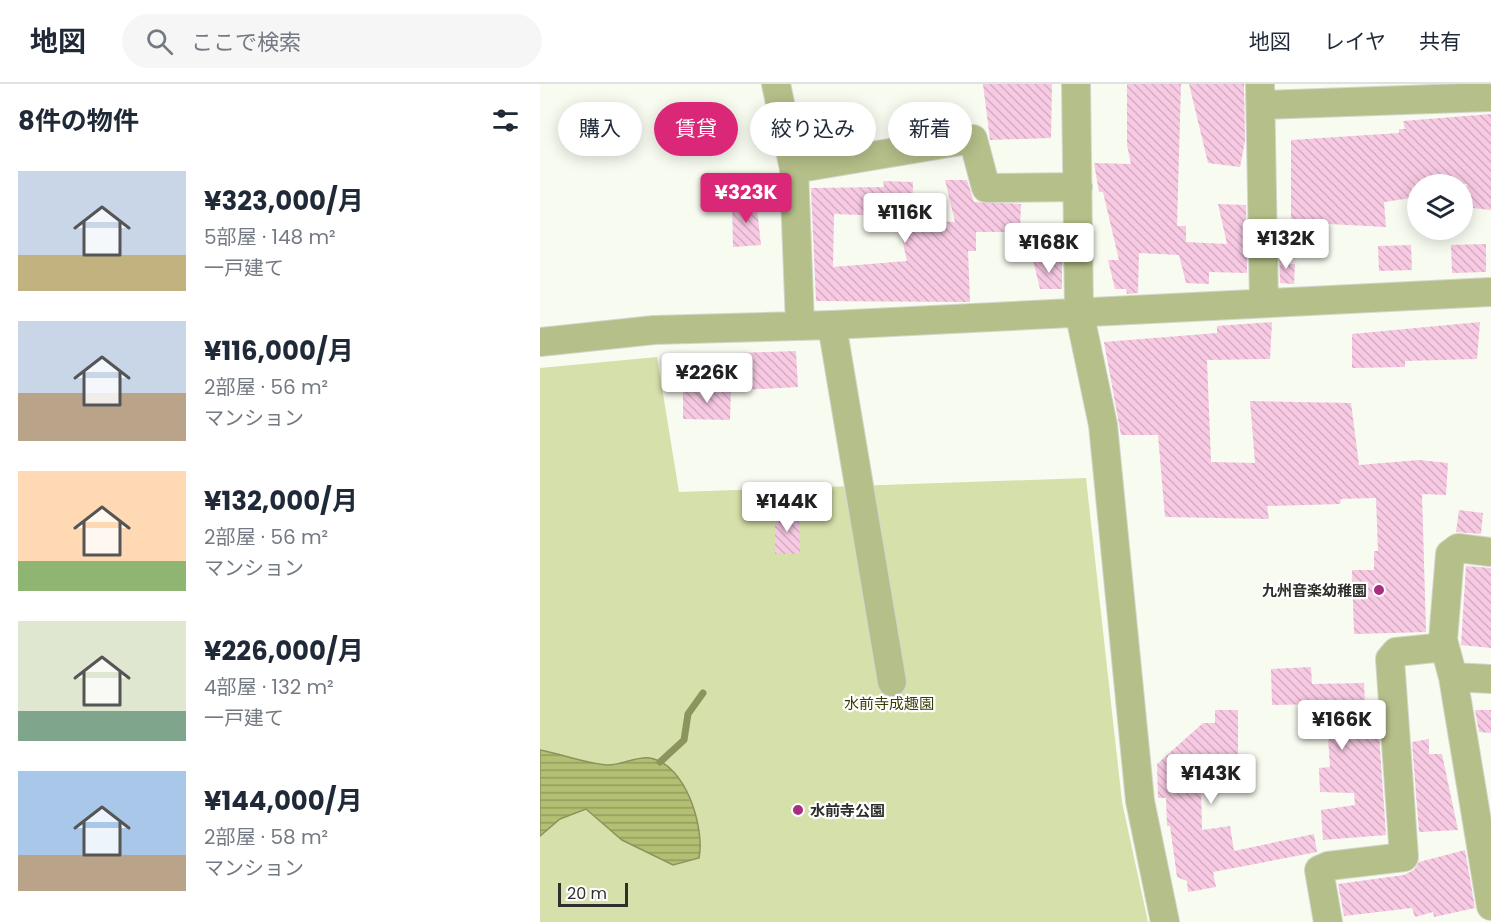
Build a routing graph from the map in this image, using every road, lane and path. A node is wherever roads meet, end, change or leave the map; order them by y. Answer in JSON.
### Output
{"nodes":[{"id":1,"x":776,"y":84,"type":"edge"},
{"id":2,"x":1077,"y":84,"type":"edge"},
{"id":3,"x":1260,"y":95,"type":"edge"},
{"id":4,"x":1491,"y":97,"type":"edge"},
{"id":5,"x":794,"y":169,"type":"junction"},
{"id":6,"x":1078,"y":187,"type":"junction"},
{"id":7,"x":1491,"y":292,"type":"edge"},
{"id":8,"x":1264,"y":303,"type":"junction"},
{"id":9,"x":1079,"y":311,"type":"junction"},
{"id":10,"x":800,"y":325,"type":"junction"},
{"id":11,"x":832,"y":325,"type":"junction"},
{"id":12,"x":540,"y":342,"type":"edge"},
{"id":13,"x":1491,"y":552,"type":"edge"},
{"id":14,"x":1445,"y":646,"type":"junction"},
{"id":15,"x":1453,"y":677,"type":"junction"},
{"id":16,"x":1491,"y":679,"type":"edge"},
{"id":17,"x":892,"y":682,"type":"dead end"},
{"id":18,"x":1491,"y":906,"type":"edge"},
{"id":19,"x":1165,"y":922,"type":"edge"},
{"id":20,"x":1328,"y":922,"type":"edge"}],
"edges":[{"from":1,"to":5,"type":"street"},
{"from":2,"to":6,"type":"street"},
{"from":3,"to":4,"type":"street"},
{"from":3,"to":8,"type":"street"},
{"from":5,"to":6,"type":"street"},
{"from":5,"to":10,"type":"street"},
{"from":6,"to":9,"type":"street"},
{"from":7,"to":8,"type":"street"},
{"from":8,"to":9,"type":"street"},
{"from":9,"to":11,"type":"street"},
{"from":9,"to":19,"type":"street"},
{"from":10,"to":11,"type":"street"},
{"from":10,"to":12,"type":"street"},
{"from":11,"to":17,"type":"street"},
{"from":13,"to":14,"type":"street"},
{"from":14,"to":15,"type":"street"},
{"from":14,"to":20,"type":"street"},
{"from":15,"to":16,"type":"street"},
{"from":15,"to":18,"type":"street"}]}
